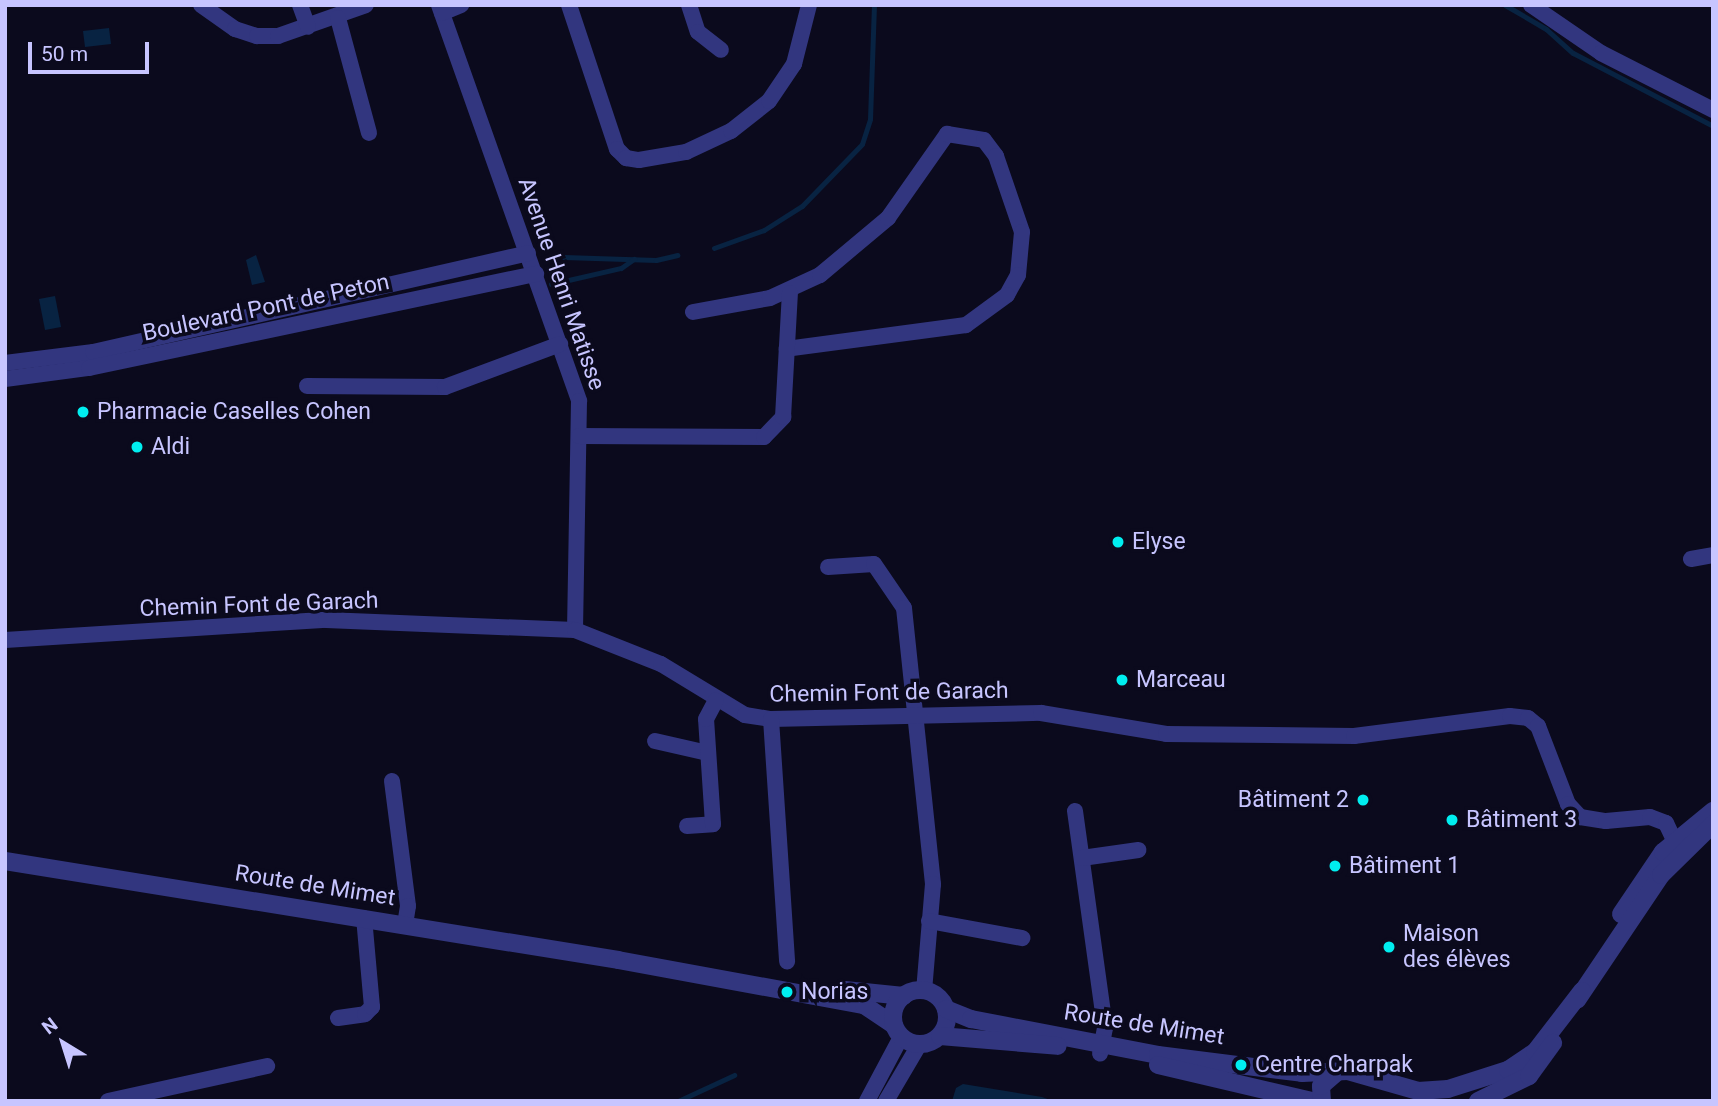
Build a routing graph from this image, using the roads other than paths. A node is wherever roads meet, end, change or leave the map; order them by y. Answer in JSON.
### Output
{"nodes":[{"id":1,"x":201,"y":5,"type":"edge"},
{"id":2,"x":300,"y":5,"type":"edge"},
{"id":3,"x":366,"y":5,"type":"edge"},
{"id":4,"x":461,"y":5,"type":"edge"},
{"id":5,"x":569,"y":5,"type":"edge"},
{"id":6,"x":689,"y":5,"type":"edge"},
{"id":7,"x":809,"y":5,"type":"edge"},
{"id":8,"x":1531,"y":5,"type":"edge"},
{"id":9,"x":440,"y":9,"type":"edge"},
{"id":10,"x":342,"y":11,"type":"edge"},
{"id":11,"x":308,"y":27,"type":"junction"},
{"id":12,"x":721,"y":50,"type":"dead end"},
{"id":13,"x":1713,"y":110,"type":"edge"},
{"id":14,"x":369,"y":133,"type":"dead end"},
{"id":15,"x":528,"y":253,"type":"junction"},
{"id":16,"x":536,"y":274,"type":"junction"},
{"id":17,"x":790,"y":293,"type":"junction"},
{"id":18,"x":693,"y":312,"type":"dead end"},
{"id":19,"x":559,"y":344,"type":"junction"},
{"id":20,"x":787,"y":349,"type":"junction"},
{"id":21,"x":5,"y":363,"type":"edge"},
{"id":22,"x":5,"y":379,"type":"edge"},
{"id":23,"x":307,"y":386,"type":"dead end"},
{"id":24,"x":579,"y":436,"type":"junction"},
{"id":25,"x":1713,"y":555,"type":"edge"},
{"id":26,"x":1691,"y":559,"type":"dead end"},
{"id":27,"x":828,"y":567,"type":"dead end"},
{"id":28,"x":575,"y":630,"type":"junction"},
{"id":29,"x":5,"y":640,"type":"edge"},
{"id":30,"x":716,"y":700,"type":"junction"},
{"id":31,"x":916,"y":717,"type":"junction"},
{"id":32,"x":771,"y":719,"type":"junction"},
{"id":33,"x":655,"y":741,"type":"dead end"},
{"id":34,"x":708,"y":753,"type":"junction"},
{"id":35,"x":392,"y":781,"type":"dead end"},
{"id":36,"x":1075,"y":811,"type":"dead end"},
{"id":37,"x":1713,"y":811,"type":"edge"},
{"id":38,"x":1713,"y":824,"type":"edge"},
{"id":39,"x":687,"y":826,"type":"dead end"},
{"id":40,"x":1674,"y":840,"type":"junction"},
{"id":41,"x":1138,"y":850,"type":"dead end"},
{"id":42,"x":1082,"y":858,"type":"junction"},
{"id":43,"x":5,"y":861,"type":"edge"},
{"id":44,"x":364,"y":918,"type":"junction"},
{"id":45,"x":929,"y":921,"type":"junction"},
{"id":46,"x":405,"y":925,"type":"junction"},
{"id":47,"x":1023,"y":938,"type":"dead end"},
{"id":48,"x":618,"y":960,"type":"junction"},
{"id":49,"x":787,"y":961,"type":"dead end"},
{"id":50,"x":1599,"y":962,"type":"junction"},
{"id":51,"x":923,"y":990,"type":"junction"},
{"id":52,"x":1582,"y":991,"type":"junction"},
{"id":53,"x":904,"y":996,"type":"junction"},
{"id":54,"x":946,"y":1009,"type":"junction"},
{"id":55,"x":338,"y":1018,"type":"dead end"},
{"id":56,"x":898,"y":1031,"type":"junction"},
{"id":57,"x":940,"y":1036,"type":"junction"},
{"id":58,"x":919,"y":1045,"type":"junction"},
{"id":59,"x":1101,"y":1049,"type":"junction"},
{"id":60,"x":267,"y":1066,"type":"dead end"},
{"id":61,"x":1337,"y":1072,"type":"junction"},
{"id":62,"x":1384,"y":1082,"type":"junction"},
{"id":63,"x":1464,"y":1084,"type":"junction"},
{"id":64,"x":1484,"y":1100,"type":"edge"},
{"id":65,"x":108,"y":1101,"type":"edge"},
{"id":66,"x":867,"y":1101,"type":"edge"},
{"id":67,"x":886,"y":1101,"type":"edge"},
{"id":68,"x":1311,"y":1101,"type":"edge"},
{"id":69,"x":1322,"y":1101,"type":"edge"},
{"id":70,"x":1394,"y":1101,"type":"edge"}],
"edges":[{"from":1,"to":11,"type":"street"},
{"from":2,"to":11,"type":"street"},
{"from":3,"to":10,"type":"street"},
{"from":4,"to":9,"type":"street"},
{"from":5,"to":7,"type":"street"},
{"from":6,"to":12,"type":"street"},
{"from":8,"to":13,"type":"street"},
{"from":9,"to":15,"type":"street","name":"Avenue Henri Matisse"},
{"from":10,"to":11,"type":"street"},
{"from":10,"to":14,"type":"street"},
{"from":15,"to":16,"type":"street","name":"Avenue Henri Matisse"},
{"from":15,"to":21,"type":"street","name":"Boulevard Pont de Peton"},
{"from":16,"to":19,"type":"street","name":"Avenue Henri Matisse"},
{"from":16,"to":22,"type":"street","name":"Boulevard Pont de Peton"},
{"from":17,"to":18,"type":"street"},
{"from":17,"to":20,"type":"street"},
{"from":17,"to":20,"type":"street"},
{"from":19,"to":23,"type":"street"},
{"from":19,"to":24,"type":"street","name":"Avenue Henri Matisse"},
{"from":20,"to":24,"type":"street"},
{"from":24,"to":28,"type":"street","name":"Avenue Henri Matisse"},
{"from":25,"to":26,"type":"street"},
{"from":27,"to":31,"type":"street"},
{"from":28,"to":29,"type":"street","name":"Chemin Font de Garach"},
{"from":28,"to":30,"type":"street","name":"Chemin Font de Garach"},
{"from":30,"to":32,"type":"street","name":"Chemin Font de Garach"},
{"from":30,"to":34,"type":"street"},
{"from":31,"to":32,"type":"street","name":"Chemin Font de Garach"},
{"from":31,"to":40,"type":"street","name":"Chemin Font de Garach"},
{"from":31,"to":45,"type":"street"},
{"from":32,"to":49,"type":"street"},
{"from":33,"to":34,"type":"street"},
{"from":34,"to":39,"type":"street"},
{"from":35,"to":46,"type":"street"},
{"from":36,"to":42,"type":"street"},
{"from":37,"to":40,"type":"street","name":"Route de Mimet"},
{"from":38,"to":50,"type":"street","name":"Route de Mimet"},
{"from":40,"to":50,"type":"street","name":"Route de Mimet"},
{"from":41,"to":42,"type":"street"},
{"from":42,"to":59,"type":"street"},
{"from":43,"to":44,"type":"street","name":"Route de Mimet"},
{"from":44,"to":46,"type":"street","name":"Route de Mimet"},
{"from":44,"to":55,"type":"street"},
{"from":45,"to":47,"type":"street"},
{"from":45,"to":51,"type":"street"},
{"from":46,"to":48,"type":"street","name":"Route de Mimet"},
{"from":48,"to":53,"type":"street","name":"Route de Mimet"},
{"from":48,"to":56,"type":"street","name":"Route de Mimet"},
{"from":50,"to":52,"type":"street","name":"Route de Mimet"},
{"from":51,"to":53,"type":"street","name":"Route de Mimet"},
{"from":51,"to":54,"type":"street","name":"Route de Mimet"},
{"from":52,"to":63,"type":"street","name":"Route de Mimet"},
{"from":52,"to":64,"type":"street","name":"Route de Mimet"},
{"from":53,"to":56,"type":"street"},
{"from":54,"to":57,"type":"street"},
{"from":54,"to":59,"type":"street","name":"Route de Mimet"},
{"from":56,"to":58,"type":"street","name":"Route de Mimet"},
{"from":56,"to":66,"type":"street"},
{"from":57,"to":58,"type":"street","name":"Route de Mimet"},
{"from":57,"to":59,"type":"street","name":"Route de Mimet"},
{"from":58,"to":67,"type":"street"},
{"from":59,"to":61,"type":"street","name":"Route de Mimet"},
{"from":59,"to":68,"type":"street","name":"Route de Mimet"},
{"from":60,"to":65,"type":"street"},
{"from":61,"to":62,"type":"street","name":"Route de Mimet"},
{"from":61,"to":69,"type":"street"},
{"from":62,"to":63,"type":"street","name":"Route de Mimet"},
{"from":62,"to":70,"type":"street"},
{"from":63,"to":64,"type":"street"}]}
